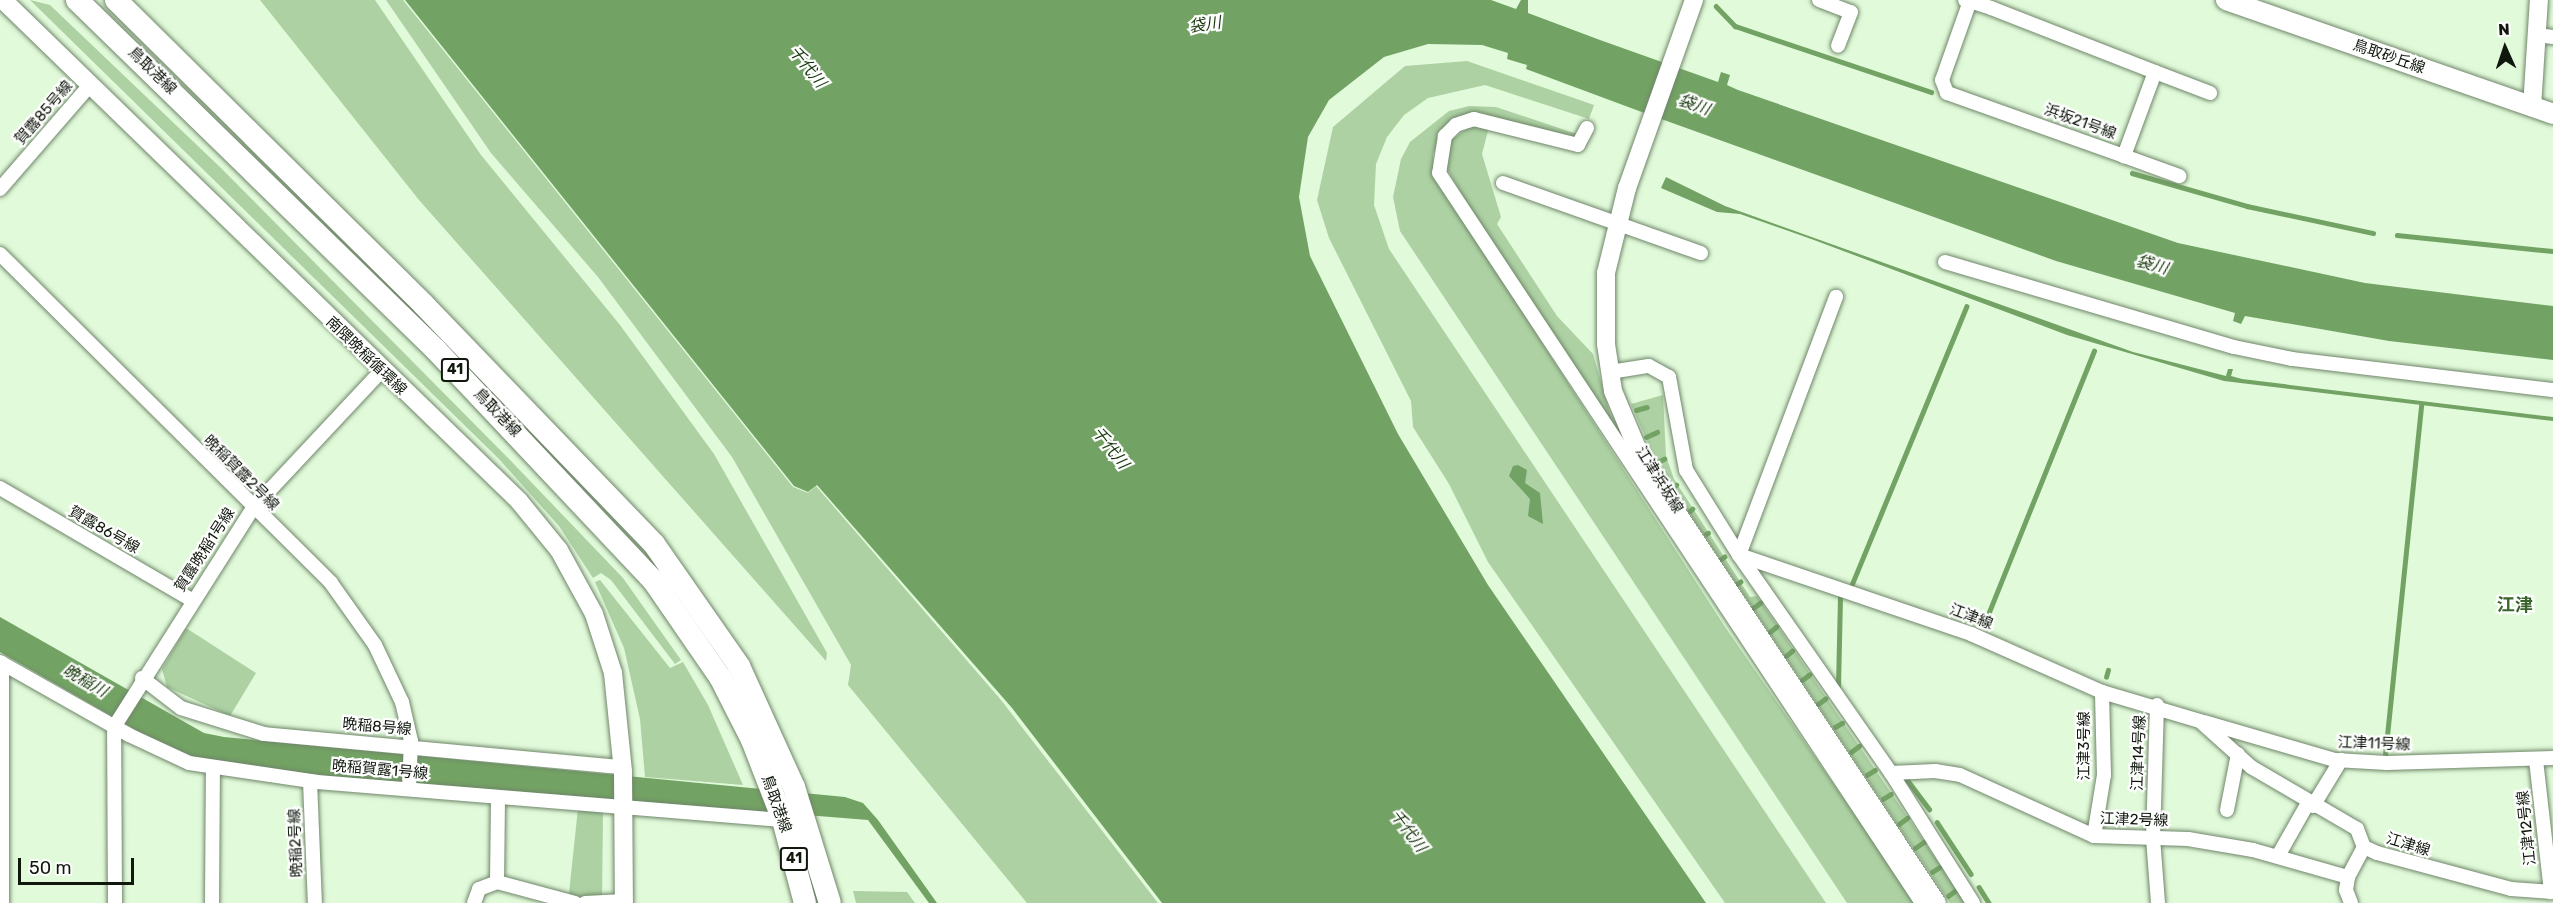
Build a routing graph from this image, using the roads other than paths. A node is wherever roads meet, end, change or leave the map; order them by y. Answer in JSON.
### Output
{"nodes":[{"id":1,"x":3,"y":0,"type":"edge"},
{"id":2,"x":77,"y":0,"type":"edge"},
{"id":3,"x":116,"y":0,"type":"edge"},
{"id":4,"x":1694,"y":0,"type":"edge"},
{"id":5,"x":1819,"y":0,"type":"edge"},
{"id":6,"x":1969,"y":0,"type":"edge"},
{"id":7,"x":2226,"y":0,"type":"edge"},
{"id":8,"x":2539,"y":0,"type":"edge"},
{"id":9,"x":1854,"y":6,"type":"edge"},
{"id":10,"x":2545,"y":36,"type":"edge"},
{"id":11,"x":1838,"y":46,"type":"dead end"},
{"id":12,"x":2155,"y":72,"type":"junction"},
{"id":13,"x":90,"y":85,"type":"junction"},
{"id":14,"x":2210,"y":93,"type":"dead end"},
{"id":15,"x":2532,"y":107,"type":"junction"},
{"id":16,"x":2553,"y":114,"type":"edge"},
{"id":17,"x":1587,"y":128,"type":"dead end"},
{"id":18,"x":2124,"y":156,"type":"junction"},
{"id":19,"x":2179,"y":176,"type":"dead end"},
{"id":20,"x":1503,"y":183,"type":"dead end"},
{"id":21,"x":0,"y":189,"type":"edge"},
{"id":22,"x":1617,"y":226,"type":"junction"},
{"id":23,"x":1701,"y":253,"type":"dead end"},
{"id":24,"x":0,"y":254,"type":"edge"},
{"id":25,"x":1945,"y":262,"type":"dead end"},
{"id":26,"x":1836,"y":297,"type":"dead end"},
{"id":27,"x":381,"y":371,"type":"junction"},
{"id":28,"x":1610,"y":372,"type":"junction"},
{"id":29,"x":2553,"y":390,"type":"edge"},
{"id":30,"x":0,"y":488,"type":"edge"},
{"id":31,"x":253,"y":508,"type":"junction"},
{"id":32,"x":1740,"y":555,"type":"junction"},
{"id":33,"x":192,"y":600,"type":"junction"},
{"id":34,"x":1,"y":663,"type":"edge"},
{"id":35,"x":139,"y":685,"type":"junction"},
{"id":36,"x":2102,"y":692,"type":"junction"},
{"id":37,"x":2157,"y":705,"type":"junction"},
{"id":38,"x":2200,"y":721,"type":"junction"},
{"id":39,"x":115,"y":725,"type":"junction"},
{"id":40,"x":412,"y":749,"type":"junction"},
{"id":41,"x":2238,"y":754,"type":"junction"},
{"id":42,"x":2553,"y":758,"type":"edge"},
{"id":43,"x":2341,"y":760,"type":"junction"},
{"id":44,"x":2536,"y":760,"type":"junction"},
{"id":45,"x":213,"y":767,"type":"junction"},
{"id":46,"x":623,"y":769,"type":"junction"},
{"id":47,"x":1892,"y":773,"type":"junction"},
{"id":48,"x":310,"y":781,"type":"junction"},
{"id":49,"x":409,"y":787,"type":"junction"},
{"id":50,"x":498,"y":797,"type":"junction"},
{"id":51,"x":2311,"y":804,"type":"junction"},
{"id":52,"x":625,"y":808,"type":"junction"},
{"id":53,"x":2227,"y":810,"type":"dead end"},
{"id":54,"x":790,"y":818,"type":"junction"},
{"id":55,"x":2094,"y":836,"type":"junction"},
{"id":56,"x":2153,"y":838,"type":"junction"},
{"id":57,"x":2364,"y":847,"type":"junction"},
{"id":58,"x":2278,"y":856,"type":"junction"},
{"id":59,"x":2348,"y":877,"type":"junction"},
{"id":60,"x":496,"y":882,"type":"junction"},
{"id":61,"x":2552,"y":892,"type":"edge"},
{"id":62,"x":624,"y":902,"type":"edge"},
{"id":63,"x":2,"y":903,"type":"edge"},
{"id":64,"x":115,"y":903,"type":"edge"},
{"id":65,"x":212,"y":903,"type":"edge"},
{"id":66,"x":315,"y":903,"type":"edge"},
{"id":67,"x":474,"y":903,"type":"edge"},
{"id":68,"x":575,"y":903,"type":"edge"},
{"id":69,"x":585,"y":903,"type":"edge"},
{"id":70,"x":805,"y":903,"type":"edge"},
{"id":71,"x":830,"y":903,"type":"edge"},
{"id":72,"x":1922,"y":903,"type":"edge"},
{"id":73,"x":1937,"y":903,"type":"edge"},
{"id":74,"x":1973,"y":903,"type":"edge"},
{"id":75,"x":2158,"y":903,"type":"edge"},
{"id":76,"x":2351,"y":903,"type":"edge"}],
"edges":[{"from":1,"to":13,"type":"street","name":"南隈晩稲循環線"},
{"from":2,"to":54,"type":"main road","name":"鳥取港線","number":"41"},
{"from":3,"to":54,"type":"main road","name":"鳥取港線","number":"41"},
{"from":4,"to":22,"type":"street","name":"江津浜坂線"},
{"from":5,"to":9,"type":"street"},
{"from":6,"to":12,"type":"street","name":"浜坂21号線"},
{"from":6,"to":18,"type":"street","name":"浜坂21号線"},
{"from":7,"to":15,"type":"main road","name":"鳥取砂丘線"},
{"from":8,"to":10,"type":"street"},
{"from":9,"to":11,"type":"street"},
{"from":10,"to":15,"type":"street"},
{"from":12,"to":14,"type":"street"},
{"from":12,"to":18,"type":"street","name":"浜坂21号線"},
{"from":13,"to":21,"type":"street","name":"賀露85号線"},
{"from":13,"to":27,"type":"street","name":"南隈晩稲循環線"},
{"from":15,"to":16,"type":"main road","name":"鳥取砂丘線"},
{"from":17,"to":72,"type":"street"},
{"from":18,"to":19,"type":"street"},
{"from":20,"to":22,"type":"street"},
{"from":22,"to":23,"type":"street"},
{"from":22,"to":28,"type":"street","name":"江津浜坂線"},
{"from":24,"to":31,"type":"street","name":"晩稲賀露2号線"},
{"from":25,"to":29,"type":"street"},
{"from":26,"to":32,"type":"street"},
{"from":27,"to":31,"type":"street","name":"賀露晩稲1号線"},
{"from":27,"to":46,"type":"street","name":"南隈晩稲循環線"},
{"from":28,"to":32,"type":"street"},
{"from":28,"to":73,"type":"street","name":"江津浜坂線"},
{"from":30,"to":33,"type":"street","name":"賀露86号線"},
{"from":31,"to":33,"type":"street","name":"賀露晩稲1号線"},
{"from":31,"to":40,"type":"street","name":"晩稲賀露2号線"},
{"from":32,"to":36,"type":"street","name":"江津線"},
{"from":32,"to":47,"type":"street"},
{"from":33,"to":35,"type":"street","name":"賀露晩稲1号線"},
{"from":34,"to":39,"type":"street","name":"晩稲賀露1号線"},
{"from":34,"to":63,"type":"street"},
{"from":35,"to":39,"type":"street","name":"賀露晩稲1号線"},
{"from":35,"to":40,"type":"street","name":"晩稲8号線"},
{"from":36,"to":37,"type":"street","name":"江津線"},
{"from":36,"to":55,"type":"street","name":"江津3号線"},
{"from":37,"to":38,"type":"street","name":"江津線"},
{"from":37,"to":56,"type":"street","name":"江津14号線"},
{"from":38,"to":41,"type":"street","name":"江津線"},
{"from":38,"to":43,"type":"street","name":"江津11号線"},
{"from":39,"to":45,"type":"street","name":"晩稲賀露1号線"},
{"from":39,"to":64,"type":"street"},
{"from":40,"to":46,"type":"street","name":"晩稲8号線"},
{"from":40,"to":49,"type":"street","name":"晩稲賀露2号線"},
{"from":41,"to":51,"type":"street","name":"江津線"},
{"from":41,"to":53,"type":"street"},
{"from":42,"to":44,"type":"street","name":"江津11号線"},
{"from":43,"to":44,"type":"street","name":"江津11号線"},
{"from":43,"to":51,"type":"street"},
{"from":44,"to":61,"type":"street","name":"江津12号線"},
{"from":45,"to":48,"type":"street","name":"晩稲賀露1号線"},
{"from":45,"to":65,"type":"street"},
{"from":46,"to":52,"type":"street","name":"南隈晩稲循環線"},
{"from":47,"to":55,"type":"street","name":"江津2号線"},
{"from":47,"to":74,"type":"street"},
{"from":48,"to":49,"type":"street","name":"晩稲賀露1号線"},
{"from":48,"to":66,"type":"street","name":"晩稲2号線"},
{"from":49,"to":50,"type":"street","name":"晩稲賀露1号線"},
{"from":50,"to":52,"type":"street","name":"晩稲賀露1号線"},
{"from":50,"to":60,"type":"street"},
{"from":51,"to":57,"type":"street","name":"江津線"},
{"from":51,"to":58,"type":"street"},
{"from":52,"to":54,"type":"street","name":"晩稲賀露1号線"},
{"from":52,"to":62,"type":"street"},
{"from":54,"to":70,"type":"main road","name":"鳥取港線","number":"41"},
{"from":54,"to":71,"type":"main road","name":"鳥取港線","number":"41"},
{"from":55,"to":56,"type":"street","name":"江津2号線"},
{"from":56,"to":58,"type":"street","name":"江津2号線"},
{"from":56,"to":75,"type":"street","name":"江津14号線"},
{"from":57,"to":59,"type":"street"},
{"from":57,"to":61,"type":"street","name":"江津線"},
{"from":58,"to":59,"type":"street","name":"江津2号線"},
{"from":59,"to":76,"type":"street"},
{"from":60,"to":67,"type":"street"},
{"from":60,"to":68,"type":"street"},
{"from":62,"to":69,"type":"street"}]}
